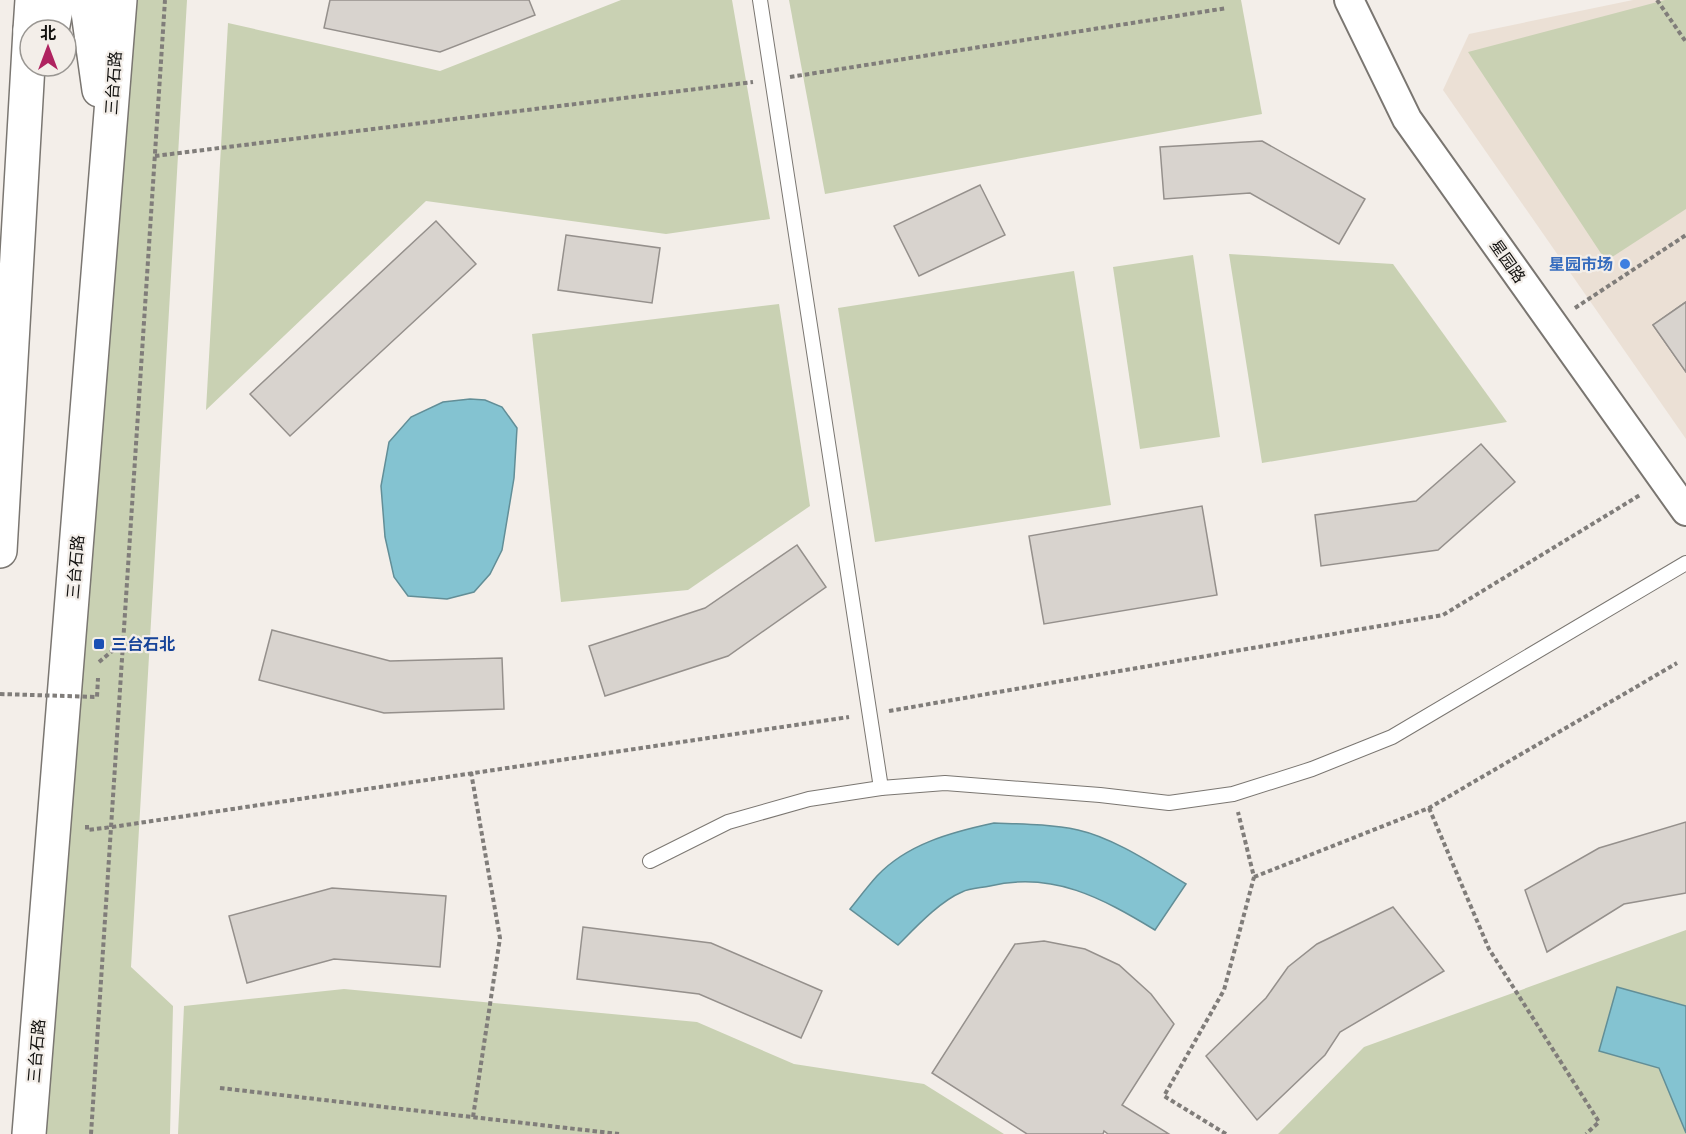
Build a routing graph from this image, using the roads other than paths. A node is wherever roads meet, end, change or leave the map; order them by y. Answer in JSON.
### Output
{"nodes":[{"id":1,"x":120,"y":0,"type":"edge"},
{"id":2,"x":760,"y":0,"type":"edge"},
{"id":3,"x":1349,"y":0,"type":"edge"},
{"id":4,"x":62,"y":9,"type":"edge"},
{"id":5,"x":48,"y":18,"type":"edge"},
{"id":6,"x":27,"y":78,"type":"edge"},
{"id":7,"x":40,"y":78,"type":"edge"},
{"id":8,"x":23,"y":147,"type":"junction"},
{"id":9,"x":108,"y":151,"type":"junction"},
{"id":10,"x":1686,"y":511,"type":"edge"},
{"id":11,"x":0,"y":518,"type":"edge"},
{"id":12,"x":0,"y":551,"type":"edge"},
{"id":13,"x":1686,"y":563,"type":"edge"},
{"id":14,"x":881,"y":788,"type":"junction"},
{"id":15,"x":650,"y":861,"type":"dead end"},
{"id":16,"x":29,"y":1134,"type":"edge"}],
"edges":[{"from":1,"to":9,"type":"main road","name":"三台石路"},
{"from":2,"to":14,"type":"lane"},
{"from":3,"to":10,"type":"street","name":"星园路"},
{"from":4,"to":5,"type":"main road"},
{"from":4,"to":9,"type":"main road"},
{"from":6,"to":8,"type":"main road"},
{"from":7,"to":8,"type":"main road"},
{"from":8,"to":11,"type":"main road"},
{"from":9,"to":16,"type":"main road","name":"三台石路"},
{"from":11,"to":12,"type":"main road"},
{"from":13,"to":14,"type":"lane"},
{"from":14,"to":15,"type":"lane"}]}
